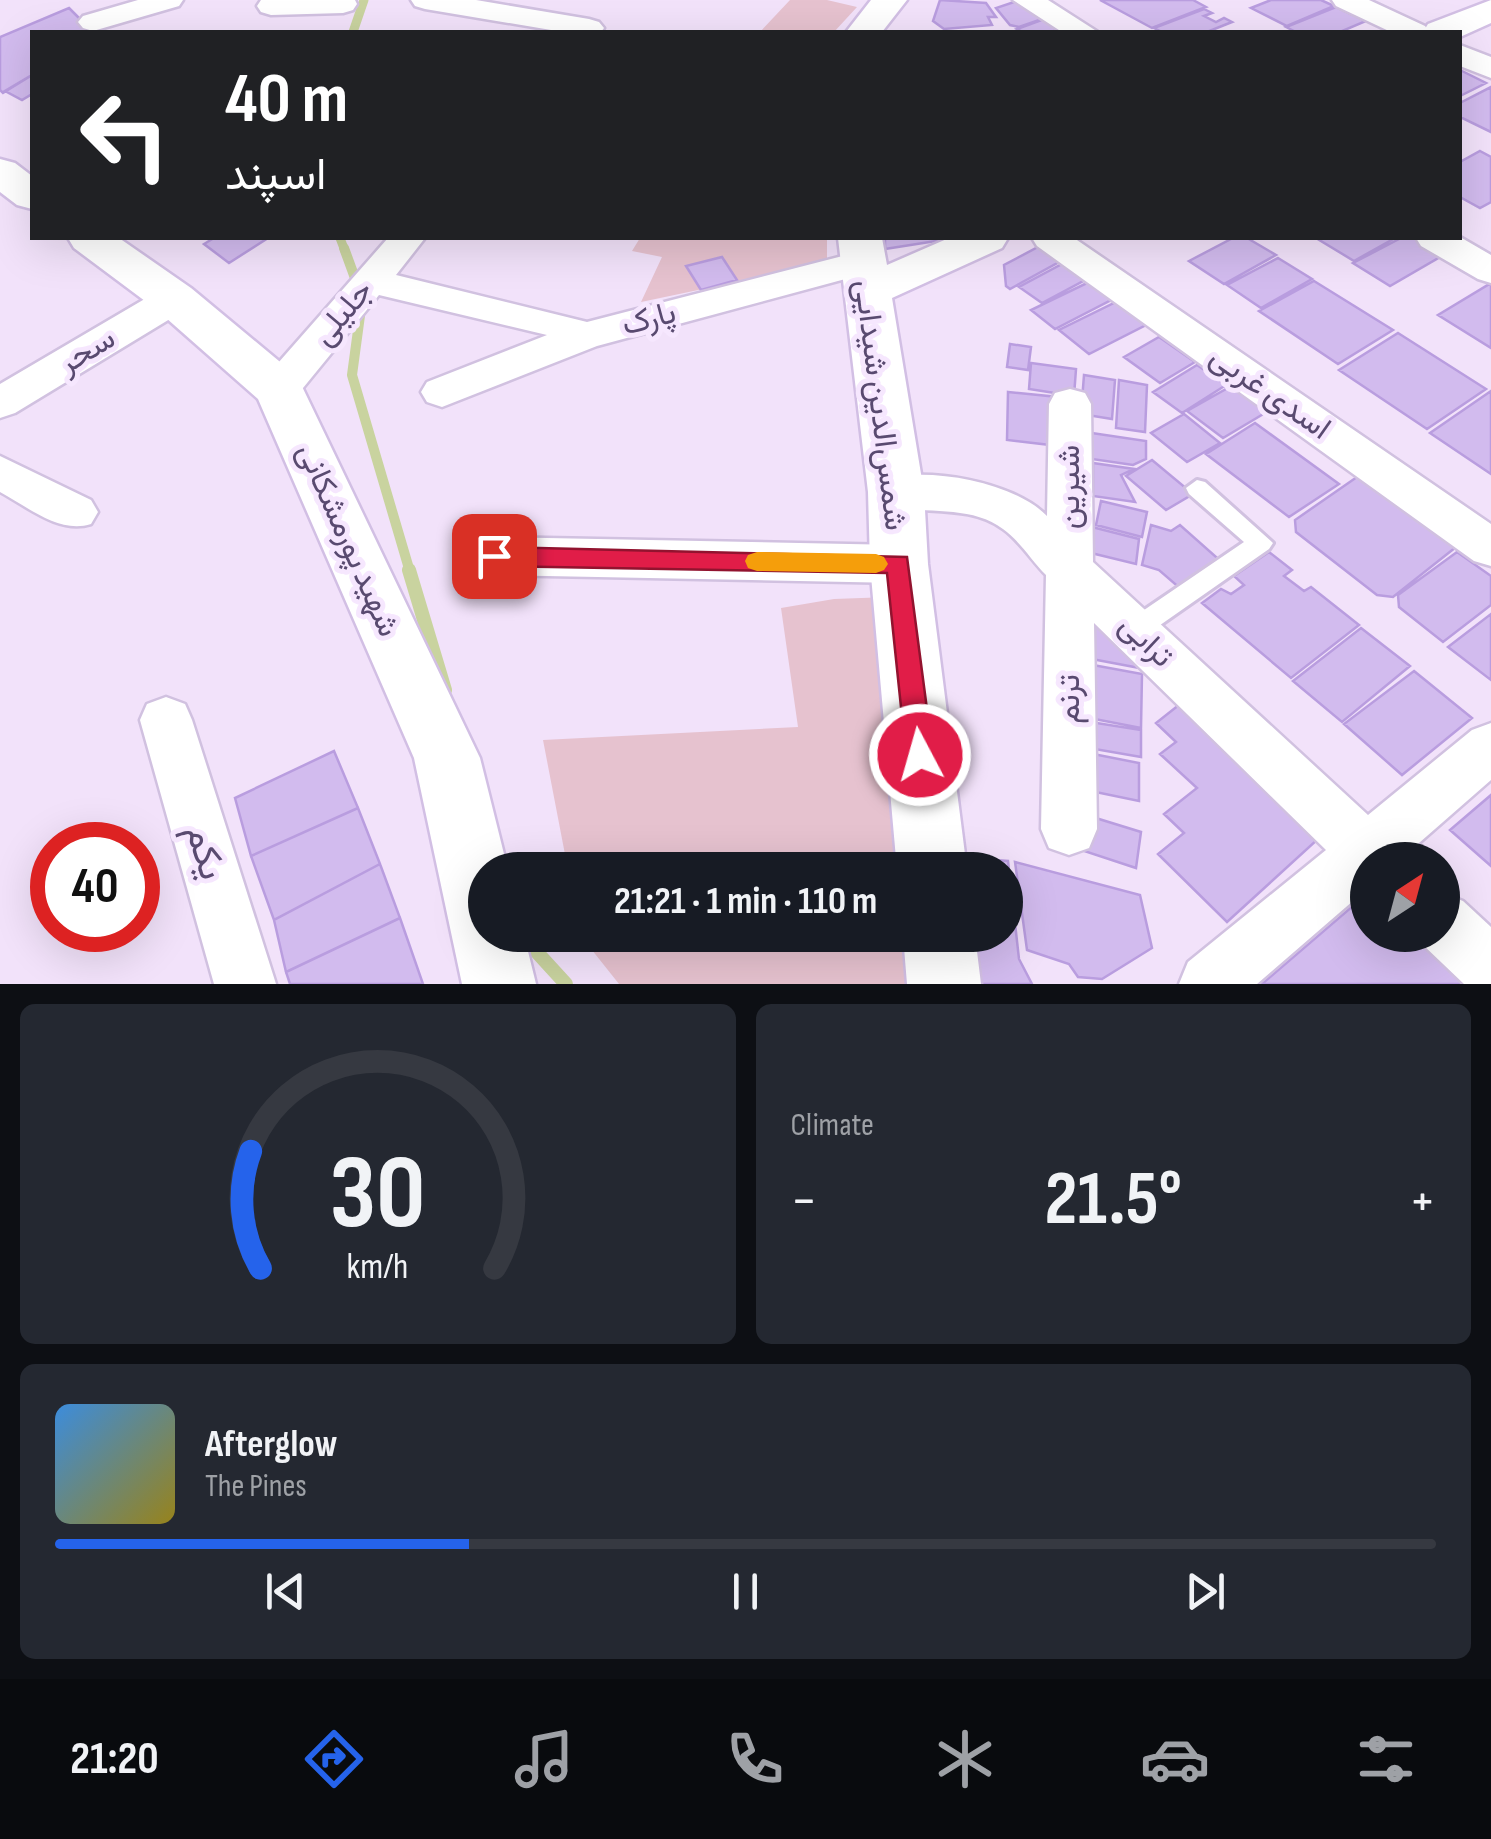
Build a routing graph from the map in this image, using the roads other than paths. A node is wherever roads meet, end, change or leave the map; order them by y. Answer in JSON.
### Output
{"nodes":[{"id":1,"x":68,"y":0,"type":"edge"},
{"id":2,"x":169,"y":0,"type":"edge"},
{"id":3,"x":424,"y":0,"type":"edge"},
{"id":4,"x":613,"y":0,"type":"edge"},
{"id":5,"x":889,"y":0,"type":"edge"},
{"id":6,"x":1027,"y":0,"type":"edge"},
{"id":7,"x":1346,"y":0,"type":"edge"},
{"id":8,"x":272,"y":6,"type":"dead end"},
{"id":9,"x":343,"y":7,"type":"edge"},
{"id":10,"x":468,"y":7,"type":"junction"},
{"id":11,"x":1491,"y":10,"type":"edge"},
{"id":12,"x":99,"y":28,"type":"edge"},
{"id":13,"x":445,"y":30,"type":"edge"},
{"id":14,"x":587,"y":30,"type":"edge"},
{"id":15,"x":866,"y":30,"type":"edge"},
{"id":16,"x":1080,"y":30,"type":"edge"},
{"id":17,"x":1410,"y":30,"type":"edge"},
{"id":18,"x":1446,"y":30,"type":"edge"},
{"id":19,"x":1462,"y":55,"type":"edge"},
{"id":20,"x":1491,"y":69,"type":"edge"},
{"id":21,"x":0,"y":172,"type":"edge"},
{"id":22,"x":30,"y":194,"type":"edge"},
{"id":23,"x":93,"y":240,"type":"edge"},
{"id":24,"x":405,"y":240,"type":"edge"},
{"id":25,"x":976,"y":240,"type":"edge"},
{"id":26,"x":1053,"y":240,"type":"edge"},
{"id":27,"x":1438,"y":240,"type":"edge"},
{"id":28,"x":864,"y":263,"type":"edge"},
{"id":29,"x":1491,"y":270,"type":"edge"},
{"id":30,"x":370,"y":281,"type":"junction"},
{"id":31,"x":174,"y":299,"type":"junction"},
{"id":32,"x":571,"y":330,"type":"junction"},
{"id":33,"x":279,"y":389,"type":"junction"},
{"id":34,"x":442,"y":392,"type":"dead end"},
{"id":35,"x":0,"y":404,"type":"edge"},
{"id":36,"x":1070,"y":404,"type":"dead end"},
{"id":37,"x":0,"y":472,"type":"edge"},
{"id":38,"x":1197,"y":488,"type":"dead end"},
{"id":39,"x":896,"y":492,"type":"junction"},
{"id":40,"x":75,"y":512,"type":"dead end"},
{"id":41,"x":1491,"y":548,"type":"edge"},
{"id":42,"x":494,"y":556,"type":"dead end"},
{"id":43,"x":898,"y":564,"type":"junction"},
{"id":44,"x":1069,"y":570,"type":"junction"},
{"id":45,"x":1134,"y":630,"type":"junction"},
{"id":46,"x":166,"y":720,"type":"dead end"},
{"id":47,"x":1491,"y":747,"type":"edge"},
{"id":48,"x":1068,"y":829,"type":"dead end"},
{"id":49,"x":1357,"y":842,"type":"edge"},
{"id":50,"x":1387,"y":842,"type":"edge"},
{"id":51,"x":469,"y":852,"type":"edge"},
{"id":52,"x":930,"y":852,"type":"edge"},
{"id":53,"x":1350,"y":873,"type":"edge"},
{"id":54,"x":1460,"y":939,"type":"edge"},
{"id":55,"x":492,"y":952,"type":"edge"},
{"id":56,"x":941,"y":952,"type":"edge"},
{"id":57,"x":1491,"y":968,"type":"edge"},
{"id":58,"x":245,"y":984,"type":"edge"},
{"id":59,"x":499,"y":984,"type":"edge"},
{"id":60,"x":944,"y":984,"type":"edge"},
{"id":61,"x":1210,"y":984,"type":"edge"}],
"edges":[{"from":1,"to":12,"type":"street"},
{"from":2,"to":12,"type":"street"},
{"from":3,"to":10,"type":"street"},
{"from":4,"to":14,"type":"street"},
{"from":5,"to":15,"type":"street"},
{"from":6,"to":16,"type":"street"},
{"from":7,"to":17,"type":"street"},
{"from":8,"to":9,"type":"street"},
{"from":10,"to":13,"type":"street"},
{"from":10,"to":14,"type":"street"},
{"from":11,"to":18,"type":"street"},
{"from":19,"to":20,"type":"street"},
{"from":21,"to":22,"type":"street"},
{"from":23,"to":31,"type":"street","name":"شهید پورمشکانی"},
{"from":24,"to":30,"type":"street","name":"جلیلی"},
{"from":25,"to":28,"type":"street"},
{"from":26,"to":41,"type":"street","name":"اسدی غربی"},
{"from":27,"to":29,"type":"street"},
{"from":28,"to":32,"type":"street","name":"پارک"},
{"from":28,"to":39,"type":"street","name":"شمس‌الدین شیدایی"},
{"from":30,"to":32,"type":"street"},
{"from":30,"to":33,"type":"street","name":"جلیلی"},
{"from":31,"to":33,"type":"street","name":"شهید پورمشکانی"},
{"from":31,"to":35,"type":"street","name":"سحر"},
{"from":32,"to":34,"type":"street","name":"پارک"},
{"from":33,"to":51,"type":"street","name":"شهید پورمشکانی"},
{"from":36,"to":44,"type":"street","name":"شیرین"},
{"from":37,"to":40,"type":"street"},
{"from":38,"to":45,"type":"lane"},
{"from":39,"to":43,"type":"street","name":"شمس‌الدین شیدایی"},
{"from":39,"to":44,"type":"street","name":"ترابی"},
{"from":42,"to":43,"type":"street"},
{"from":43,"to":52,"type":"street","name":"شمس‌الدین شیدایی"},
{"from":44,"to":45,"type":"street","name":"ترابی"},
{"from":44,"to":48,"type":"street","name":"ترنم"},
{"from":45,"to":49,"type":"street","name":"ترابی"},
{"from":46,"to":58,"type":"street","name":"یکم"},
{"from":47,"to":50,"type":"street"},
{"from":53,"to":61,"type":"street"},
{"from":54,"to":57,"type":"street"},
{"from":55,"to":59,"type":"street"},
{"from":56,"to":60,"type":"street"}]}
